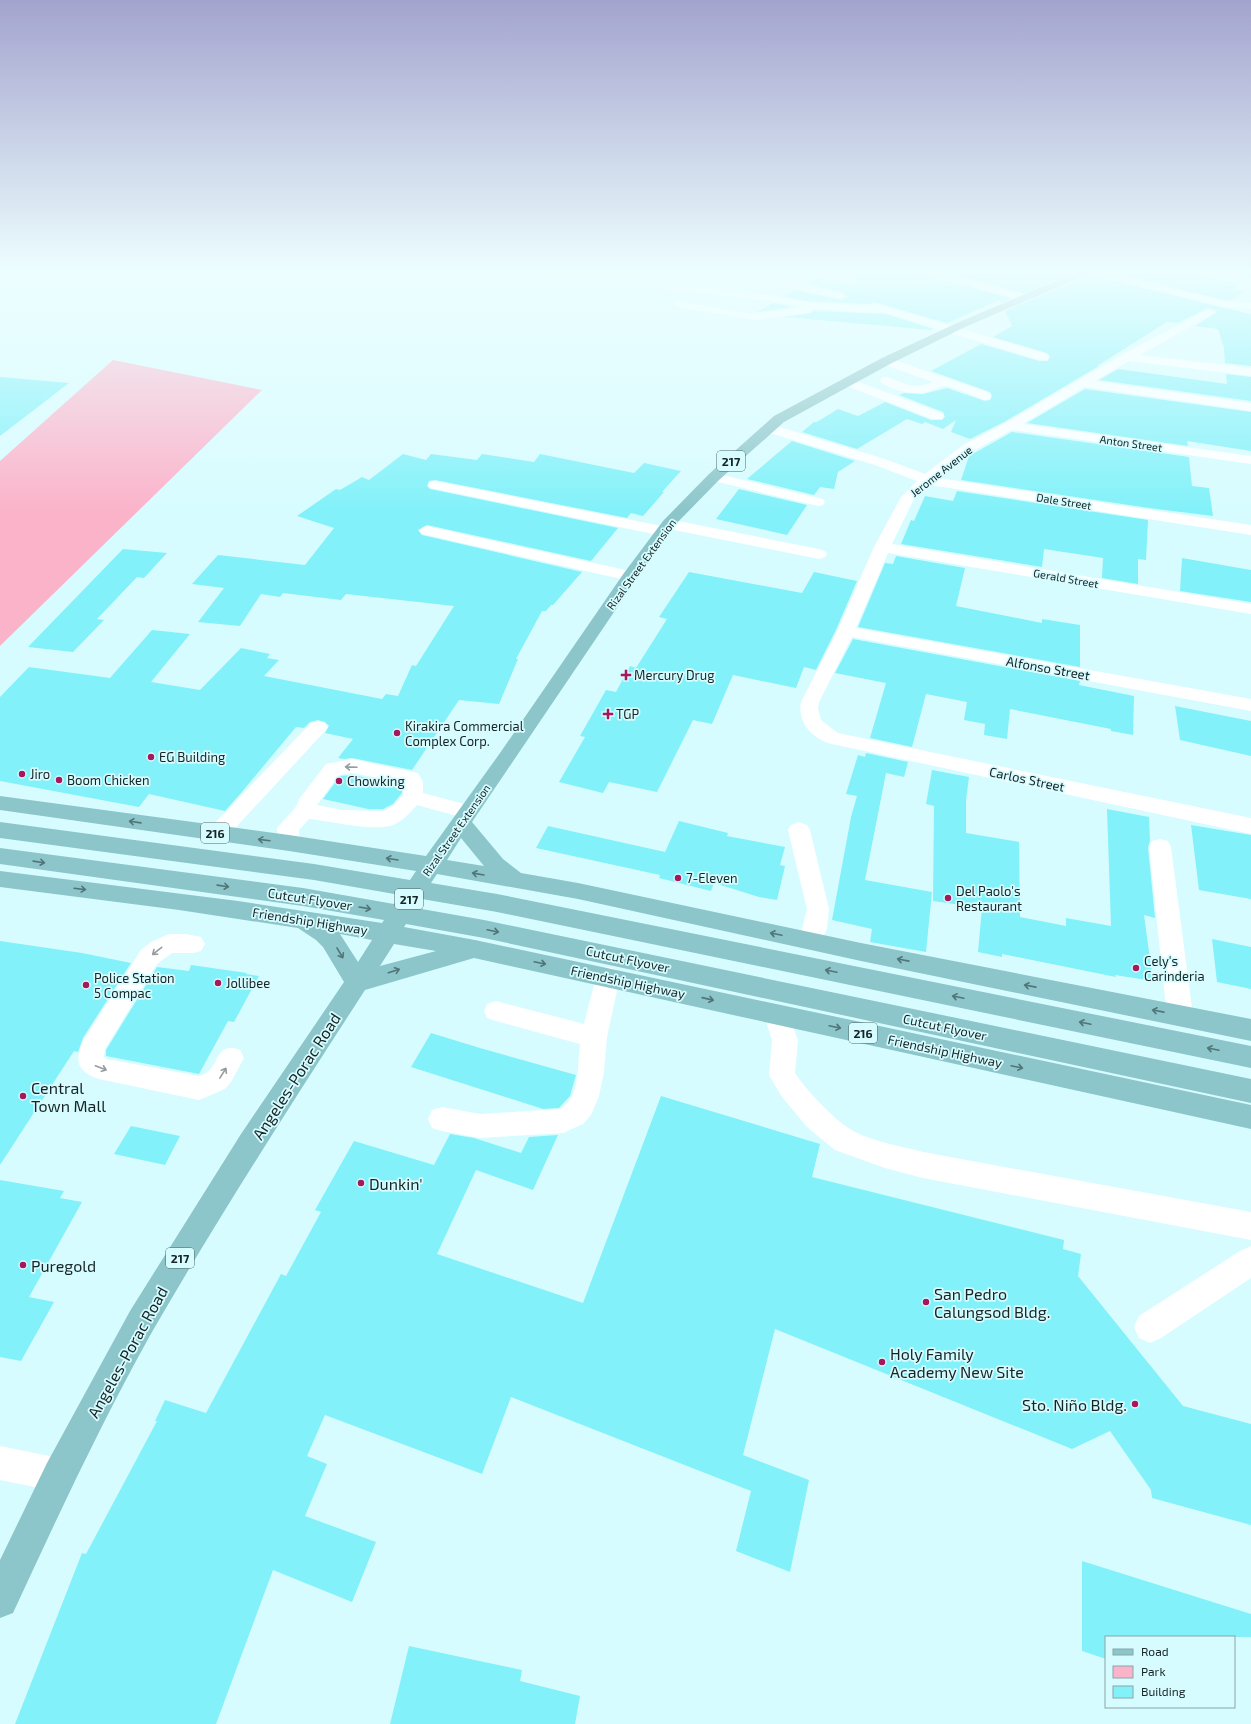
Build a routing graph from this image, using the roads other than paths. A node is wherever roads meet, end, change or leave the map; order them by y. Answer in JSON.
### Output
{"nodes":[{"id":1,"x":906,"y":351,"type":"edge"},
{"id":2,"x":1024,"y":351,"type":"edge"},
{"id":3,"x":1137,"y":351,"type":"edge"},
{"id":4,"x":1043,"y":357,"type":"dead end"},
{"id":5,"x":1127,"y":357,"type":"junction"},
{"id":6,"x":886,"y":361,"type":"junction"},
{"id":7,"x":1251,"y":372,"type":"edge"},
{"id":8,"x":864,"y":374,"type":"junction"},
{"id":9,"x":944,"y":381,"type":"junction"},
{"id":10,"x":848,"y":382,"type":"junction"},
{"id":11,"x":1083,"y":383,"type":"junction"},
{"id":12,"x":985,"y":396,"type":"dead end"},
{"id":13,"x":1251,"y":407,"type":"edge"},
{"id":14,"x":937,"y":416,"type":"dead end"},
{"id":15,"x":773,"y":424,"type":"junction"},
{"id":16,"x":1010,"y":426,"type":"junction"},
{"id":17,"x":1251,"y":460,"type":"edge"},
{"id":18,"x":714,"y":477,"type":"junction"},
{"id":19,"x":927,"y":480,"type":"junction"},
{"id":20,"x":435,"y":485,"type":"dead end"},
{"id":21,"x":818,"y":502,"type":"dead end"},
{"id":22,"x":666,"y":528,"type":"junction"},
{"id":23,"x":1251,"y":530,"type":"edge"},
{"id":24,"x":427,"y":531,"type":"dead end"},
{"id":25,"x":882,"y":547,"type":"junction"},
{"id":26,"x":819,"y":554,"type":"dead end"},
{"id":27,"x":630,"y":576,"type":"junction"},
{"id":28,"x":1251,"y":610,"type":"edge"},
{"id":29,"x":846,"y":631,"type":"junction"},
{"id":30,"x":1251,"y":705,"type":"edge"},
{"id":31,"x":810,"y":720,"type":"joint"},
{"id":32,"x":318,"y":727,"type":"dead end"},
{"id":33,"x":413,"y":797,"type":"junction"},
{"id":34,"x":0,"y":803,"type":"edge"},
{"id":35,"x":304,"y":811,"type":"junction"},
{"id":36,"x":465,"y":817,"type":"junction"},
{"id":37,"x":1251,"y":826,"type":"edge"},
{"id":38,"x":0,"y":830,"type":"edge"},
{"id":39,"x":798,"y":830,"type":"dead end"},
{"id":40,"x":208,"y":832,"type":"junction"},
{"id":41,"x":289,"y":843,"type":"junction"},
{"id":42,"x":1160,"y":847,"type":"dead end"},
{"id":43,"x":0,"y":856,"type":"edge"},
{"id":44,"x":431,"y":865,"type":"junction"},
{"id":45,"x":0,"y":879,"type":"edge"},
{"id":46,"x":517,"y":881,"type":"junction"},
{"id":47,"x":157,"y":898,"type":"junction"},
{"id":48,"x":301,"y":920,"type":"junction"},
{"id":49,"x":388,"y":932,"type":"junction"},
{"id":50,"x":811,"y":941,"type":"junction"},
{"id":51,"x":193,"y":944,"type":"dead end"},
{"id":52,"x":475,"y":949,"type":"junction"},
{"id":53,"x":608,"y":977,"type":"junction"},
{"id":54,"x":357,"y":983,"type":"junction"},
{"id":55,"x":496,"y":1011,"type":"dead end"},
{"id":56,"x":777,"y":1015,"type":"junction"},
{"id":57,"x":1180,"y":1016,"type":"junction"},
{"id":58,"x":1251,"y":1030,"type":"edge"},
{"id":59,"x":594,"y":1037,"type":"junction"},
{"id":60,"x":1251,"y":1057,"type":"edge"},
{"id":61,"x":231,"y":1058,"type":"dead end"},
{"id":62,"x":1251,"y":1091,"type":"edge"},
{"id":63,"x":1251,"y":1118,"type":"edge"},
{"id":64,"x":442,"y":1119,"type":"dead end"},
{"id":65,"x":1251,"y":1226,"type":"edge"},
{"id":66,"x":1251,"y":1262,"type":"edge"},
{"id":67,"x":1150,"y":1327,"type":"dead end"},
{"id":68,"x":0,"y":1463,"type":"edge"},
{"id":69,"x":60,"y":1475,"type":"junction"},
{"id":70,"x":0,"y":1600,"type":"edge"}],
"edges":[{"from":1,"to":6,"type":"main road","name":"Rizal Street Extension","number":"217"},
{"from":2,"to":4,"type":"street"},
{"from":3,"to":5,"type":"street","name":"Jerome Avenue"},
{"from":5,"to":7,"type":"street"},
{"from":5,"to":11,"type":"street","name":"Jerome Avenue"},
{"from":6,"to":8,"type":"main road","name":"Rizal Street Extension","number":"217"},
{"from":6,"to":9,"type":"street"},
{"from":8,"to":9,"type":"street"},
{"from":8,"to":10,"type":"main road","name":"Rizal Street Extension","number":"217"},
{"from":9,"to":12,"type":"street"},
{"from":10,"to":14,"type":"street"},
{"from":10,"to":15,"type":"main road","name":"Rizal Street Extension","number":"217"},
{"from":11,"to":13,"type":"street"},
{"from":11,"to":16,"type":"street","name":"Jerome Avenue"},
{"from":15,"to":18,"type":"main road","name":"Rizal Street Extension","number":"217"},
{"from":15,"to":19,"type":"street","name":"Dale Street"},
{"from":16,"to":17,"type":"street","name":"Anton Street"},
{"from":16,"to":19,"type":"street","name":"Jerome Avenue"},
{"from":18,"to":21,"type":"street"},
{"from":18,"to":22,"type":"main road","name":"Rizal Street Extension","number":"217"},
{"from":19,"to":23,"type":"street","name":"Dale Street"},
{"from":19,"to":25,"type":"street","name":"Jerome Avenue"},
{"from":20,"to":22,"type":"street"},
{"from":22,"to":26,"type":"street"},
{"from":22,"to":27,"type":"main road","name":"Rizal Street Extension","number":"217"},
{"from":24,"to":27,"type":"street"},
{"from":25,"to":28,"type":"street","name":"Gerald Street"},
{"from":25,"to":29,"type":"street","name":"Jerome Avenue"},
{"from":27,"to":36,"type":"main road","name":"Rizal Street Extension","number":"217"},
{"from":29,"to":30,"type":"street","name":"Alfonso Street"},
{"from":29,"to":31,"type":"street","name":"Jerome Avenue"},
{"from":31,"to":37,"type":"street","name":"Carlos Street"},
{"from":32,"to":40,"type":"street"},
{"from":33,"to":35,"type":"street"},
{"from":33,"to":35,"type":"street","one_way":true},
{"from":33,"to":36,"type":"street"},
{"from":40,"to":34,"type":"main road","number":"216","one_way":true},
{"from":35,"to":41,"type":"street"},
{"from":36,"to":44,"type":"main road","name":"Rizal Street Extension","number":"217"},
{"from":36,"to":46,"type":"main road"},
{"from":60,"to":38,"type":"main road","name":"Cutcut Flyover","one_way":true},
{"from":39,"to":50,"type":"street"},
{"from":41,"to":40,"type":"main road","number":"216","one_way":true},
{"from":40,"to":47,"type":"main road"},
{"from":44,"to":41,"type":"main road","number":"216","one_way":true},
{"from":42,"to":57,"type":"street"},
{"from":43,"to":62,"type":"main road","name":"Cutcut Flyover","one_way":true},
{"from":46,"to":44,"type":"main road","number":"216","one_way":true},
{"from":44,"to":49,"type":"main road","name":"Rizal Street Extension","number":"217"},
{"from":45,"to":47,"type":"main road","name":"Friendship Highway","number":"216","one_way":true},
{"from":50,"to":46,"type":"main road","number":"216","one_way":true},
{"from":47,"to":48,"type":"main road","name":"Friendship Highway","number":"216"},
{"from":48,"to":49,"type":"main road","name":"Friendship Highway","number":"216"},
{"from":48,"to":54,"type":"main road","one_way":true},
{"from":49,"to":52,"type":"main road","name":"Friendship Highway","number":"216"},
{"from":49,"to":54,"type":"main road","name":"Angeles-Porac Road","number":"217"},
{"from":57,"to":50,"type":"main road","number":"216","one_way":true},
{"from":51,"to":61,"type":"street","one_way":true},
{"from":52,"to":53,"type":"main road","name":"Friendship Highway","number":"216","one_way":true},
{"from":54,"to":52,"type":"main road","one_way":true},
{"from":53,"to":56,"type":"main road","name":"Friendship Highway","number":"216","one_way":true},
{"from":53,"to":59,"type":"street"},
{"from":54,"to":69,"type":"main road","name":"Angeles-Porac Road","number":"217"},
{"from":55,"to":59,"type":"street"},
{"from":56,"to":63,"type":"main road","name":"Friendship Highway","number":"216","one_way":true},
{"from":56,"to":65,"type":"street"},
{"from":57,"to":58,"type":"main road","number":"216"},
{"from":59,"to":64,"type":"street"},
{"from":66,"to":67,"type":"street"},
{"from":68,"to":69,"type":"street"},
{"from":69,"to":70,"type":"main road","name":"Angeles-Porac Road","number":"217"}]}
